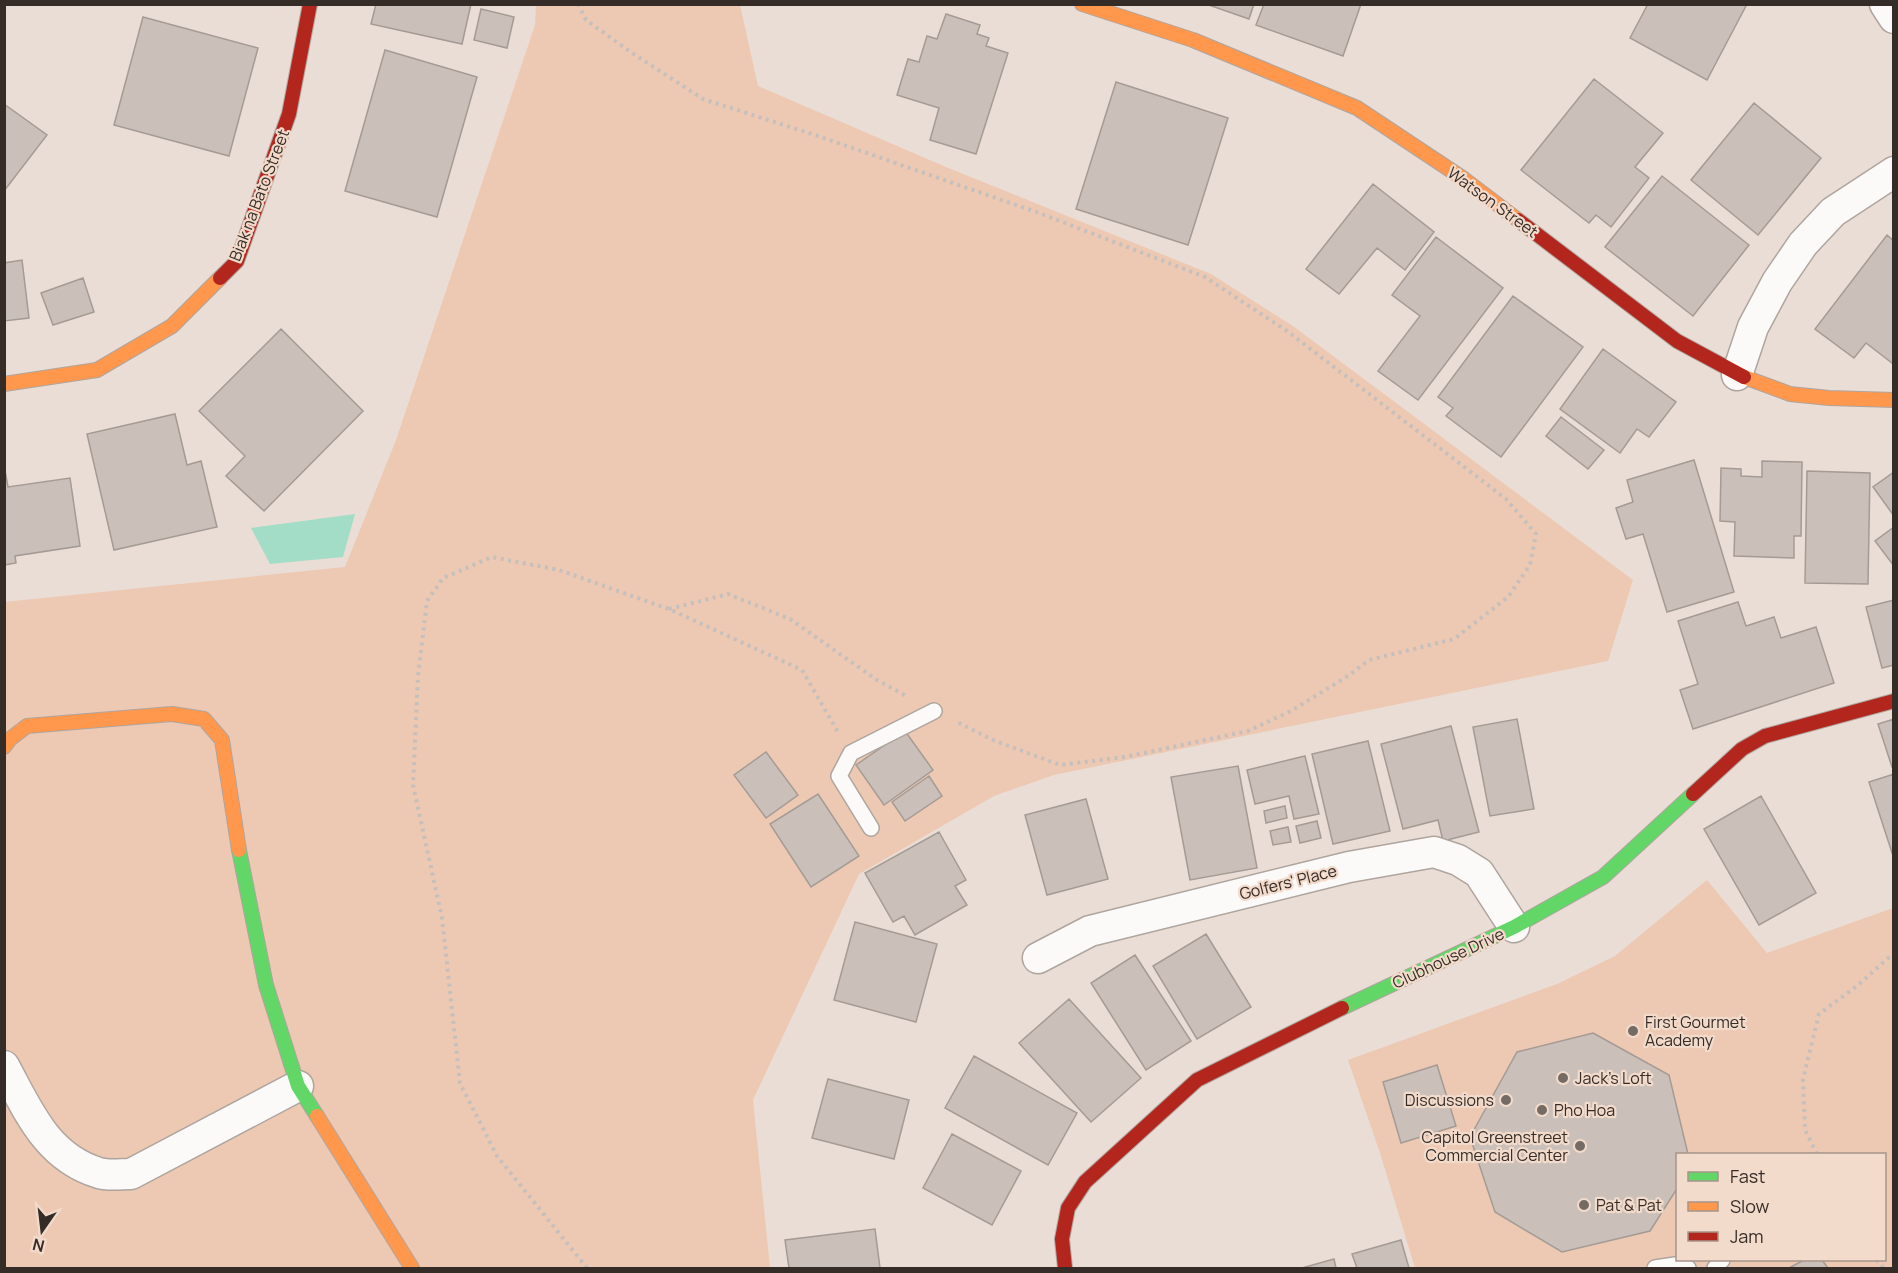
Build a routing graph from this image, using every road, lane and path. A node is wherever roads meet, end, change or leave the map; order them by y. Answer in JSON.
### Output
{"nodes":[{"id":1,"x":310,"y":4,"type":"edge"},
{"id":2,"x":578,"y":4,"type":"edge"},
{"id":3,"x":1082,"y":4,"type":"edge"},
{"id":4,"x":1885,"y":4,"type":"edge"},
{"id":5,"x":1893,"y":18,"type":"edge"},
{"id":6,"x":1893,"y":172,"type":"edge"},
{"id":7,"x":1737,"y":375,"type":"junction"},
{"id":8,"x":4,"y":384,"type":"edge"},
{"id":9,"x":1893,"y":399,"type":"edge"},
{"id":10,"x":669,"y":609,"type":"junction"},
{"id":11,"x":1893,"y":701,"type":"edge"},
{"id":12,"x":934,"y":711,"type":"junction"},
{"id":13,"x":4,"y":747,"type":"edge"},
{"id":14,"x":851,"y":753,"type":"junction"},
{"id":15,"x":870,"y":828,"type":"dead end"},
{"id":16,"x":1514,"y":927,"type":"junction"},
{"id":17,"x":1893,"y":953,"type":"edge"},
{"id":18,"x":1038,"y":958,"type":"dead end"},
{"id":19,"x":4,"y":1066,"type":"edge"},
{"id":20,"x":298,"y":1086,"type":"junction"},
{"id":21,"x":1816,"y":1153,"type":"edge"},
{"id":22,"x":412,"y":1269,"type":"edge"},
{"id":23,"x":588,"y":1269,"type":"edge"},
{"id":24,"x":1065,"y":1269,"type":"edge"},
{"id":25,"x":1655,"y":1269,"type":"edge"},
{"id":26,"x":1688,"y":1269,"type":"edge"}],
"edges":[{"from":1,"to":8,"type":"street","name":"Biak na Bato Street"},
{"from":2,"to":12,"type":"path"},
{"from":3,"to":7,"type":"street","name":"Watson Street"},
{"from":4,"to":5,"type":"street"},
{"from":6,"to":7,"type":"street"},
{"from":7,"to":9,"type":"street","name":"Watson Street"},
{"from":10,"to":12,"type":"path"},
{"from":10,"to":14,"type":"path"},
{"from":10,"to":23,"type":"path"},
{"from":11,"to":16,"type":"street","name":"Clubhouse Drive"},
{"from":12,"to":14,"type":"lane"},
{"from":13,"to":20,"type":"street"},
{"from":14,"to":15,"type":"lane"},
{"from":16,"to":18,"type":"street","name":"Golfers' Place"},
{"from":16,"to":24,"type":"street","name":"Clubhouse Drive"},
{"from":17,"to":21,"type":"path"},
{"from":19,"to":20,"type":"street"},
{"from":20,"to":22,"type":"street"},
{"from":25,"to":26,"type":"lane"}]}
